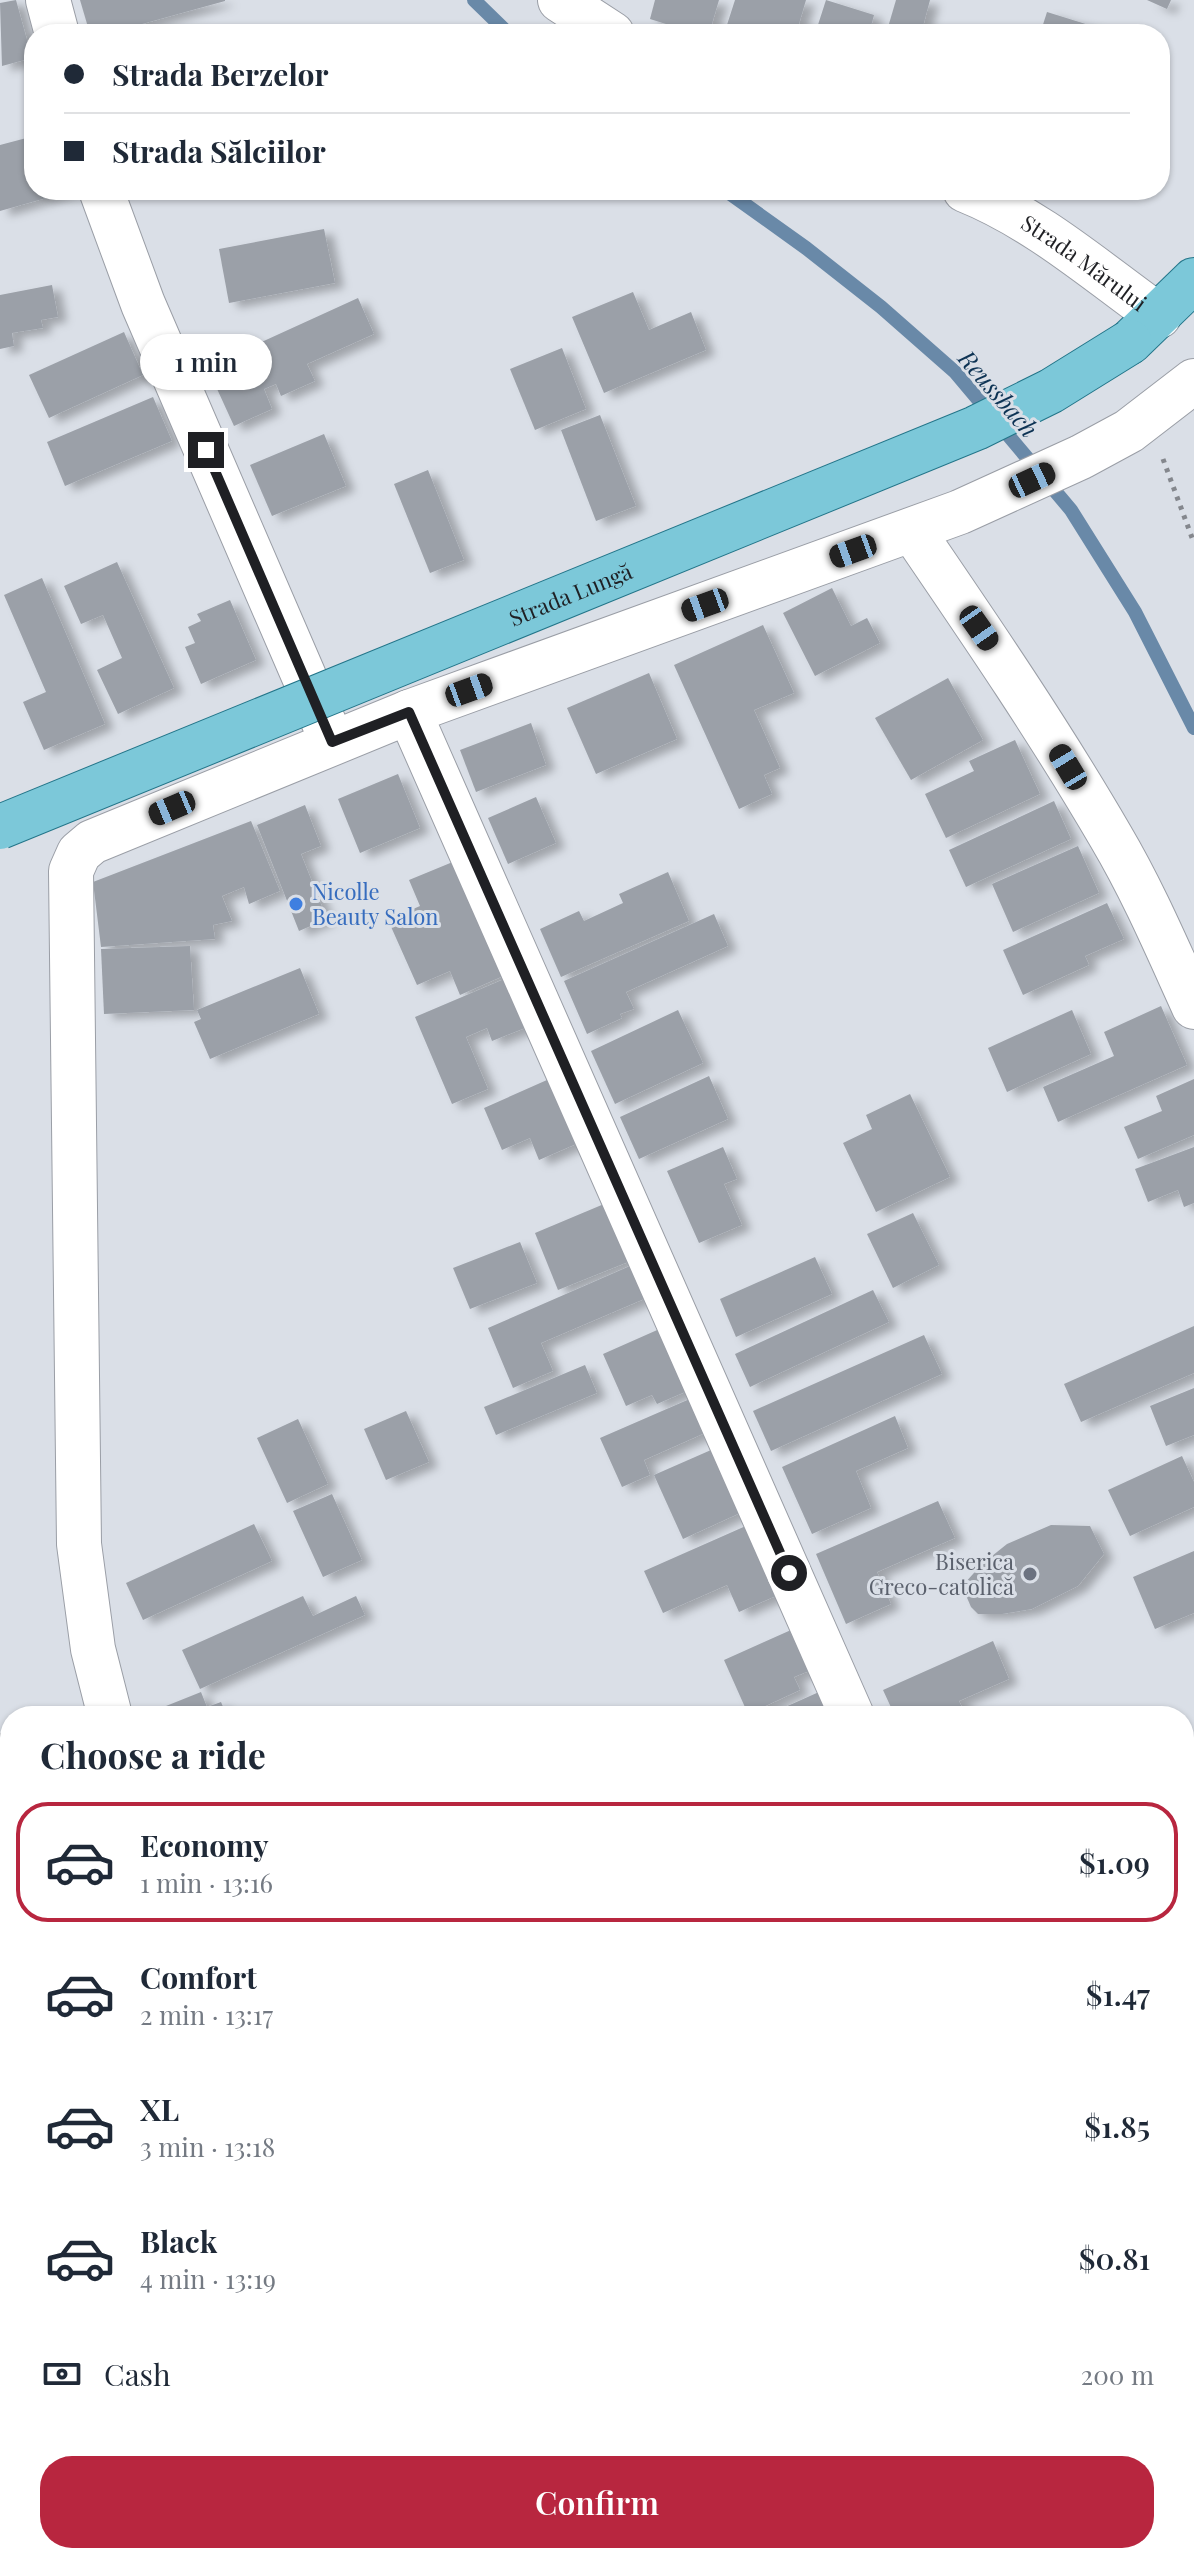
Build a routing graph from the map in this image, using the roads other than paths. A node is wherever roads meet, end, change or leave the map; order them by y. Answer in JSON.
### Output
{"nodes":[{"id":1,"x":48,"y":0,"type":"edge"},
{"id":2,"x":560,"y":0,"type":"edge"},
{"id":3,"x":54,"y":24,"type":"edge"},
{"id":4,"x":597,"y":24,"type":"edge"},
{"id":5,"x":105,"y":200,"type":"edge"},
{"id":6,"x":989,"y":200,"type":"edge"},
{"id":7,"x":1171,"y":308,"type":"edge"},
{"id":8,"x":1194,"y":381,"type":"edge"},
{"id":9,"x":912,"y":530,"type":"junction"},
{"id":10,"x":409,"y":712,"type":"junction"},
{"id":11,"x":332,"y":742,"type":"junction"},
{"id":12,"x":0,"y":827,"type":"edge"},
{"id":13,"x":1194,"y":1007,"type":"edge"},
{"id":14,"x":107,"y":1706,"type":"edge"},
{"id":15,"x":848,"y":1706,"type":"edge"}],
"edges":[{"from":1,"to":3,"type":"street"},
{"from":2,"to":4,"type":"street"},
{"from":5,"to":11,"type":"street"},
{"from":6,"to":7,"type":"street","name":"Strada Mărului"},
{"from":7,"to":12,"type":"main road","name":"Strada Lungă","bridge":true},
{"from":8,"to":9,"type":"street"},
{"from":9,"to":10,"type":"street"},
{"from":9,"to":13,"type":"street"},
{"from":10,"to":11,"type":"street"},
{"from":10,"to":15,"type":"street"},
{"from":11,"to":14,"type":"street"}]}
